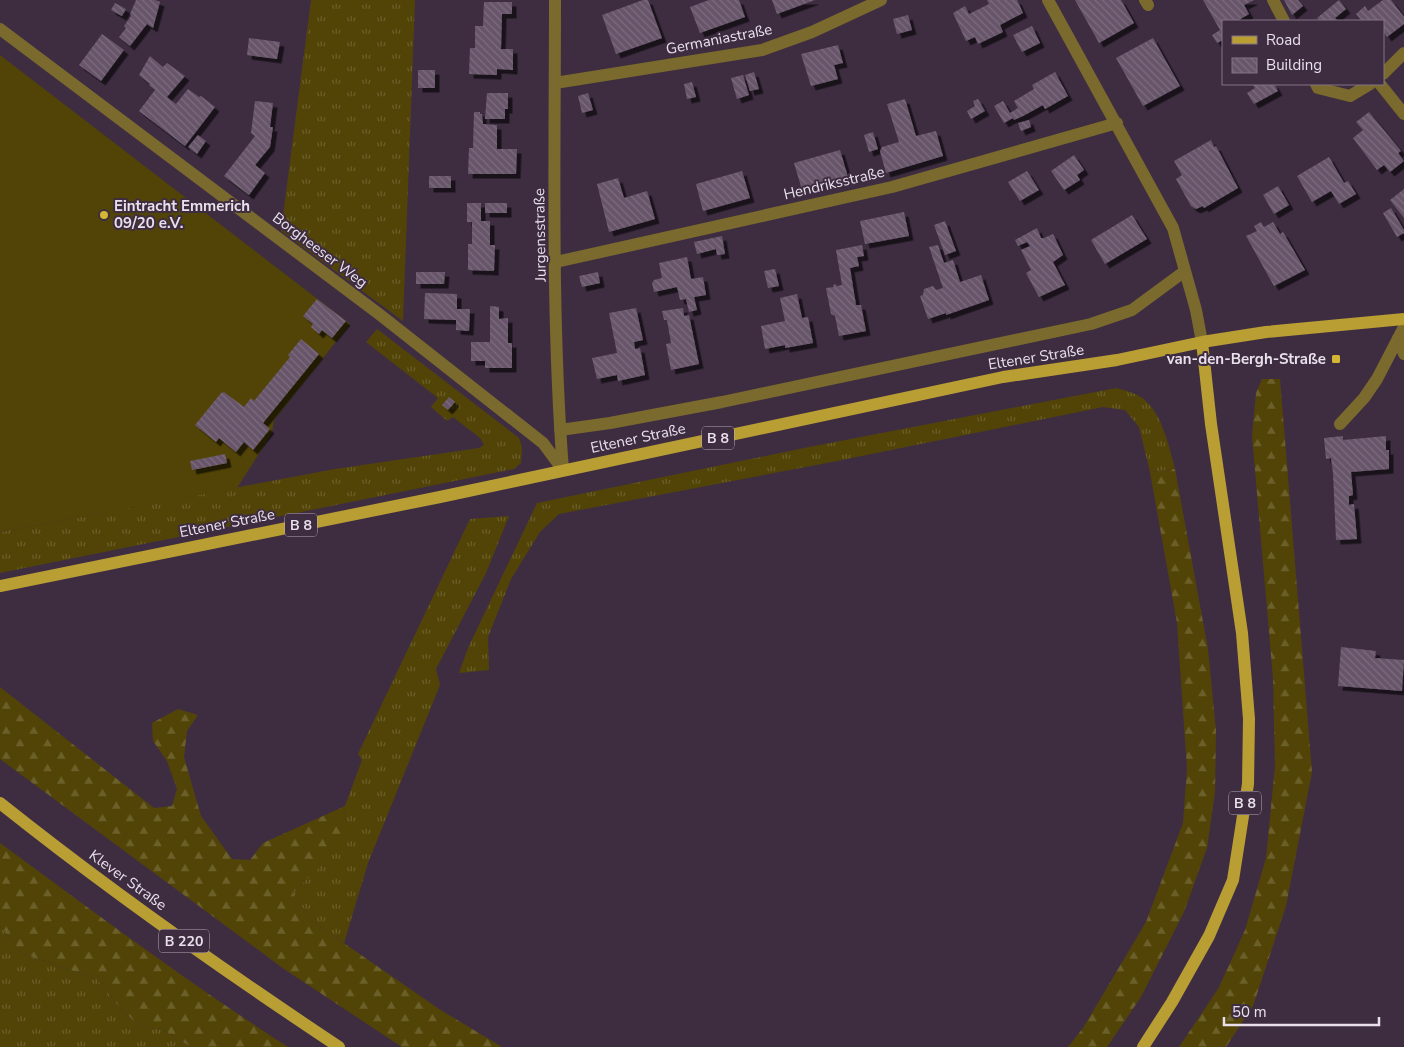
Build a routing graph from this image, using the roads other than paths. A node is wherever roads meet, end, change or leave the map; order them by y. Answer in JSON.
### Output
{"nodes":[{"id":1,"x":555,"y":0,"type":"edge"},
{"id":2,"x":881,"y":0,"type":"edge"},
{"id":3,"x":1048,"y":0,"type":"edge"},
{"id":4,"x":1273,"y":0,"type":"edge"},
{"id":5,"x":1283,"y":20,"type":"edge"},
{"id":6,"x":0,"y":29,"type":"edge"},
{"id":7,"x":1404,"y":53,"type":"edge"},
{"id":8,"x":1384,"y":73,"type":"edge"},
{"id":9,"x":555,"y":83,"type":"junction"},
{"id":10,"x":1316,"y":85,"type":"edge"},
{"id":11,"x":1368,"y":85,"type":"edge"},
{"id":12,"x":1381,"y":85,"type":"edge"},
{"id":13,"x":1404,"y":114,"type":"edge"},
{"id":14,"x":1116,"y":123,"type":"junction"},
{"id":15,"x":556,"y":262,"type":"junction"},
{"id":16,"x":1185,"y":271,"type":"junction"},
{"id":17,"x":1404,"y":319,"type":"edge"},
{"id":18,"x":1401,"y":333,"type":"edge"},
{"id":19,"x":1202,"y":342,"type":"junction"},
{"id":20,"x":1404,"y":354,"type":"edge"},
{"id":21,"x":1340,"y":424,"type":"dead end"},
{"id":22,"x":560,"y":430,"type":"junction"},
{"id":23,"x":564,"y":470,"type":"junction"},
{"id":24,"x":0,"y":586,"type":"edge"},
{"id":25,"x":0,"y":803,"type":"edge"},
{"id":26,"x":340,"y":1047,"type":"edge"},
{"id":27,"x":1143,"y":1047,"type":"edge"}],
"edges":[{"from":1,"to":9,"type":"street","name":"Jurgensstraße"},
{"from":2,"to":9,"type":"street","name":"Germaniastraße"},
{"from":3,"to":14,"type":"street"},
{"from":4,"to":5,"type":"street"},
{"from":6,"to":23,"type":"street","name":"Borgheeser Weg"},
{"from":7,"to":8,"type":"street"},
{"from":9,"to":15,"type":"street","name":"Jurgensstraße"},
{"from":10,"to":11,"type":"street"},
{"from":12,"to":13,"type":"street"},
{"from":14,"to":15,"type":"street","name":"Hendriksstraße"},
{"from":14,"to":16,"type":"street"},
{"from":15,"to":22,"type":"street","name":"Jurgensstraße"},
{"from":16,"to":19,"type":"street"},
{"from":16,"to":22,"type":"street","name":"Eltener Straße"},
{"from":17,"to":19,"type":"main road","name":"Eltener Straße"},
{"from":18,"to":20,"type":"street"},
{"from":18,"to":21,"type":"street"},
{"from":19,"to":23,"type":"main road","name":"Eltener Straße","number":"B 8"},
{"from":19,"to":27,"type":"main road","number":"B 8"},
{"from":22,"to":23,"type":"street","name":"Jurgensstraße"},
{"from":23,"to":24,"type":"main road","name":"Eltener Straße","number":"B 8"},
{"from":25,"to":26,"type":"main road","name":"Klever Straße","number":"B 220"}]}
